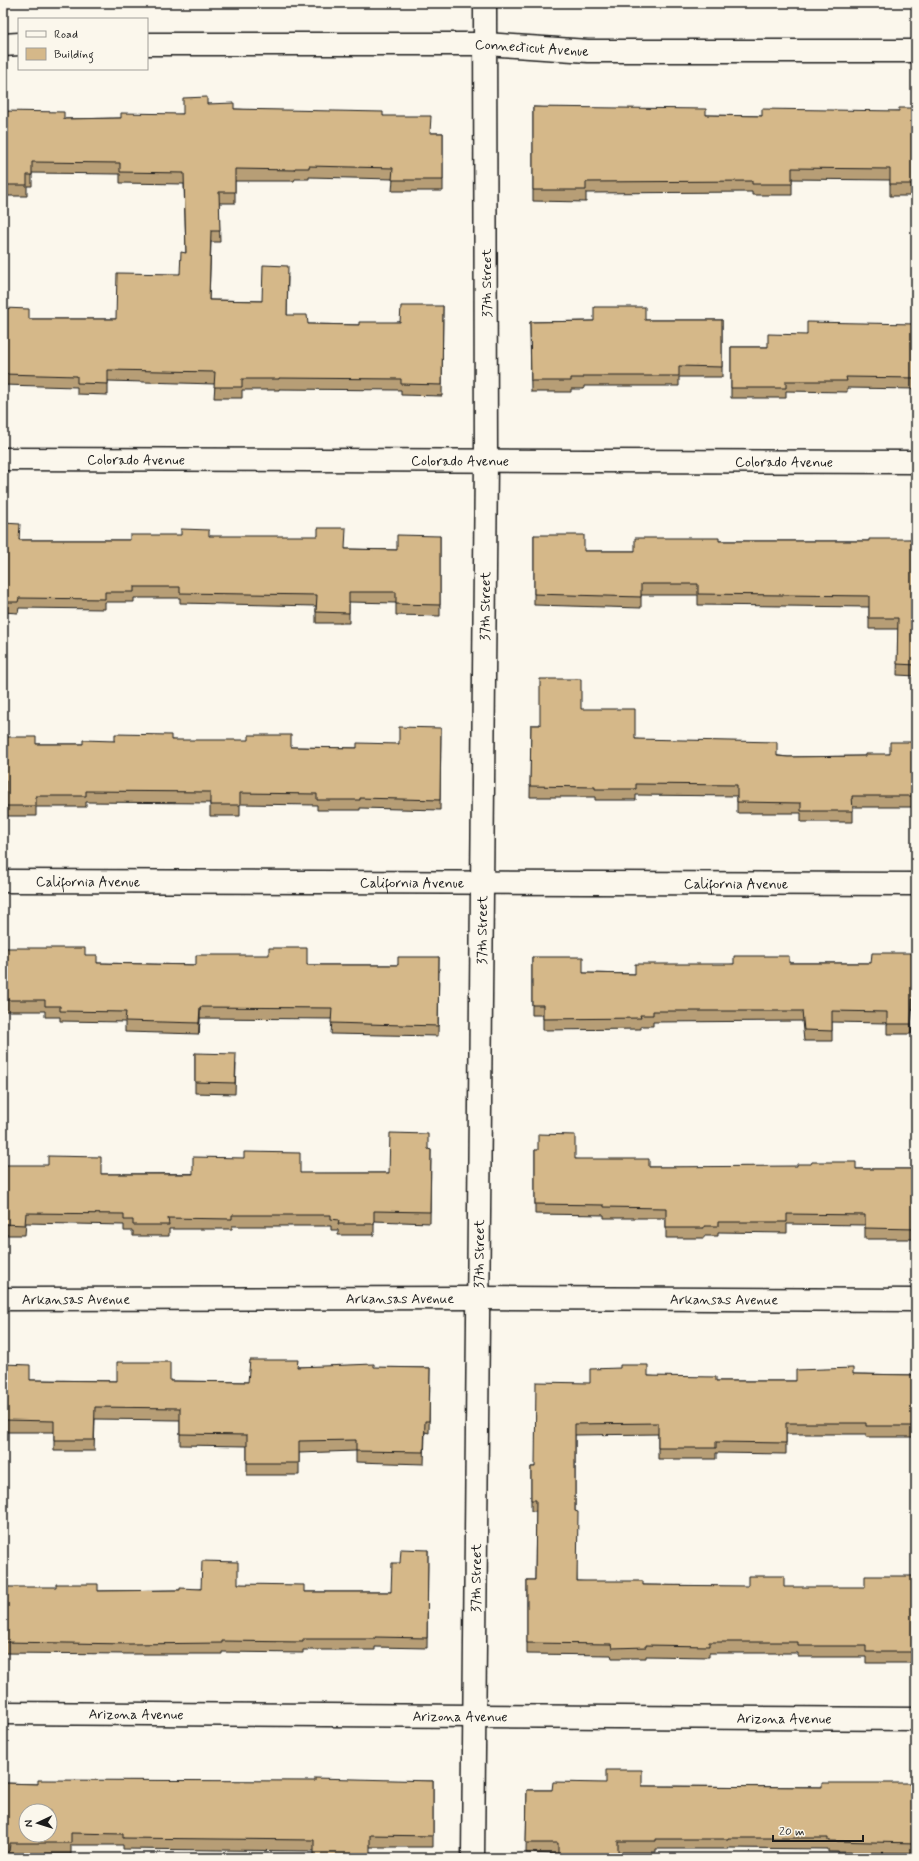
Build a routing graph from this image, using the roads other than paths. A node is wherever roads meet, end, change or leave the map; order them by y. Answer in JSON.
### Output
{"nodes":[{"id":1,"x":485,"y":3,"type":"edge"},
{"id":2,"x":3,"y":44,"type":"edge"},
{"id":3,"x":18,"y":44,"type":"edge"},
{"id":4,"x":148,"y":44,"type":"edge"},
{"id":5,"x":485,"y":44,"type":"junction"},
{"id":6,"x":916,"y":51,"type":"edge"},
{"id":7,"x":3,"y":459,"type":"edge"},
{"id":8,"x":486,"y":461,"type":"junction"},
{"id":9,"x":916,"y":462,"type":"edge"},
{"id":10,"x":3,"y":881,"type":"edge"},
{"id":11,"x":483,"y":883,"type":"junction"},
{"id":12,"x":916,"y":884,"type":"edge"},
{"id":13,"x":479,"y":1298,"type":"junction"},
{"id":14,"x":3,"y":1299,"type":"edge"},
{"id":15,"x":916,"y":1300,"type":"edge"},
{"id":16,"x":3,"y":1713,"type":"edge"},
{"id":17,"x":474,"y":1717,"type":"junction"},
{"id":18,"x":916,"y":1719,"type":"edge"},
{"id":19,"x":473,"y":1858,"type":"edge"}],
"edges":[{"from":1,"to":5,"type":"street","name":"37th Street"},
{"from":2,"to":3,"type":"street"},
{"from":4,"to":5,"type":"street","name":"Connecticut Avenue"},
{"from":5,"to":6,"type":"street","name":"Connecticut Avenue"},
{"from":5,"to":8,"type":"street","name":"37th Street"},
{"from":7,"to":8,"type":"street","name":"Colorado Avenue"},
{"from":8,"to":9,"type":"street","name":"Colorado Avenue"},
{"from":8,"to":11,"type":"street","name":"37th Street"},
{"from":10,"to":11,"type":"street","name":"California Avenue"},
{"from":11,"to":12,"type":"street","name":"California Avenue"},
{"from":11,"to":13,"type":"street","name":"37th Street"},
{"from":13,"to":14,"type":"street","name":"Arkansas Avenue"},
{"from":13,"to":15,"type":"street","name":"Arkansas Avenue"},
{"from":13,"to":17,"type":"street","name":"37th Street"},
{"from":16,"to":17,"type":"street","name":"Arizona Avenue"},
{"from":17,"to":18,"type":"street","name":"Arizona Avenue"},
{"from":17,"to":19,"type":"street","name":"37th Street"}]}
